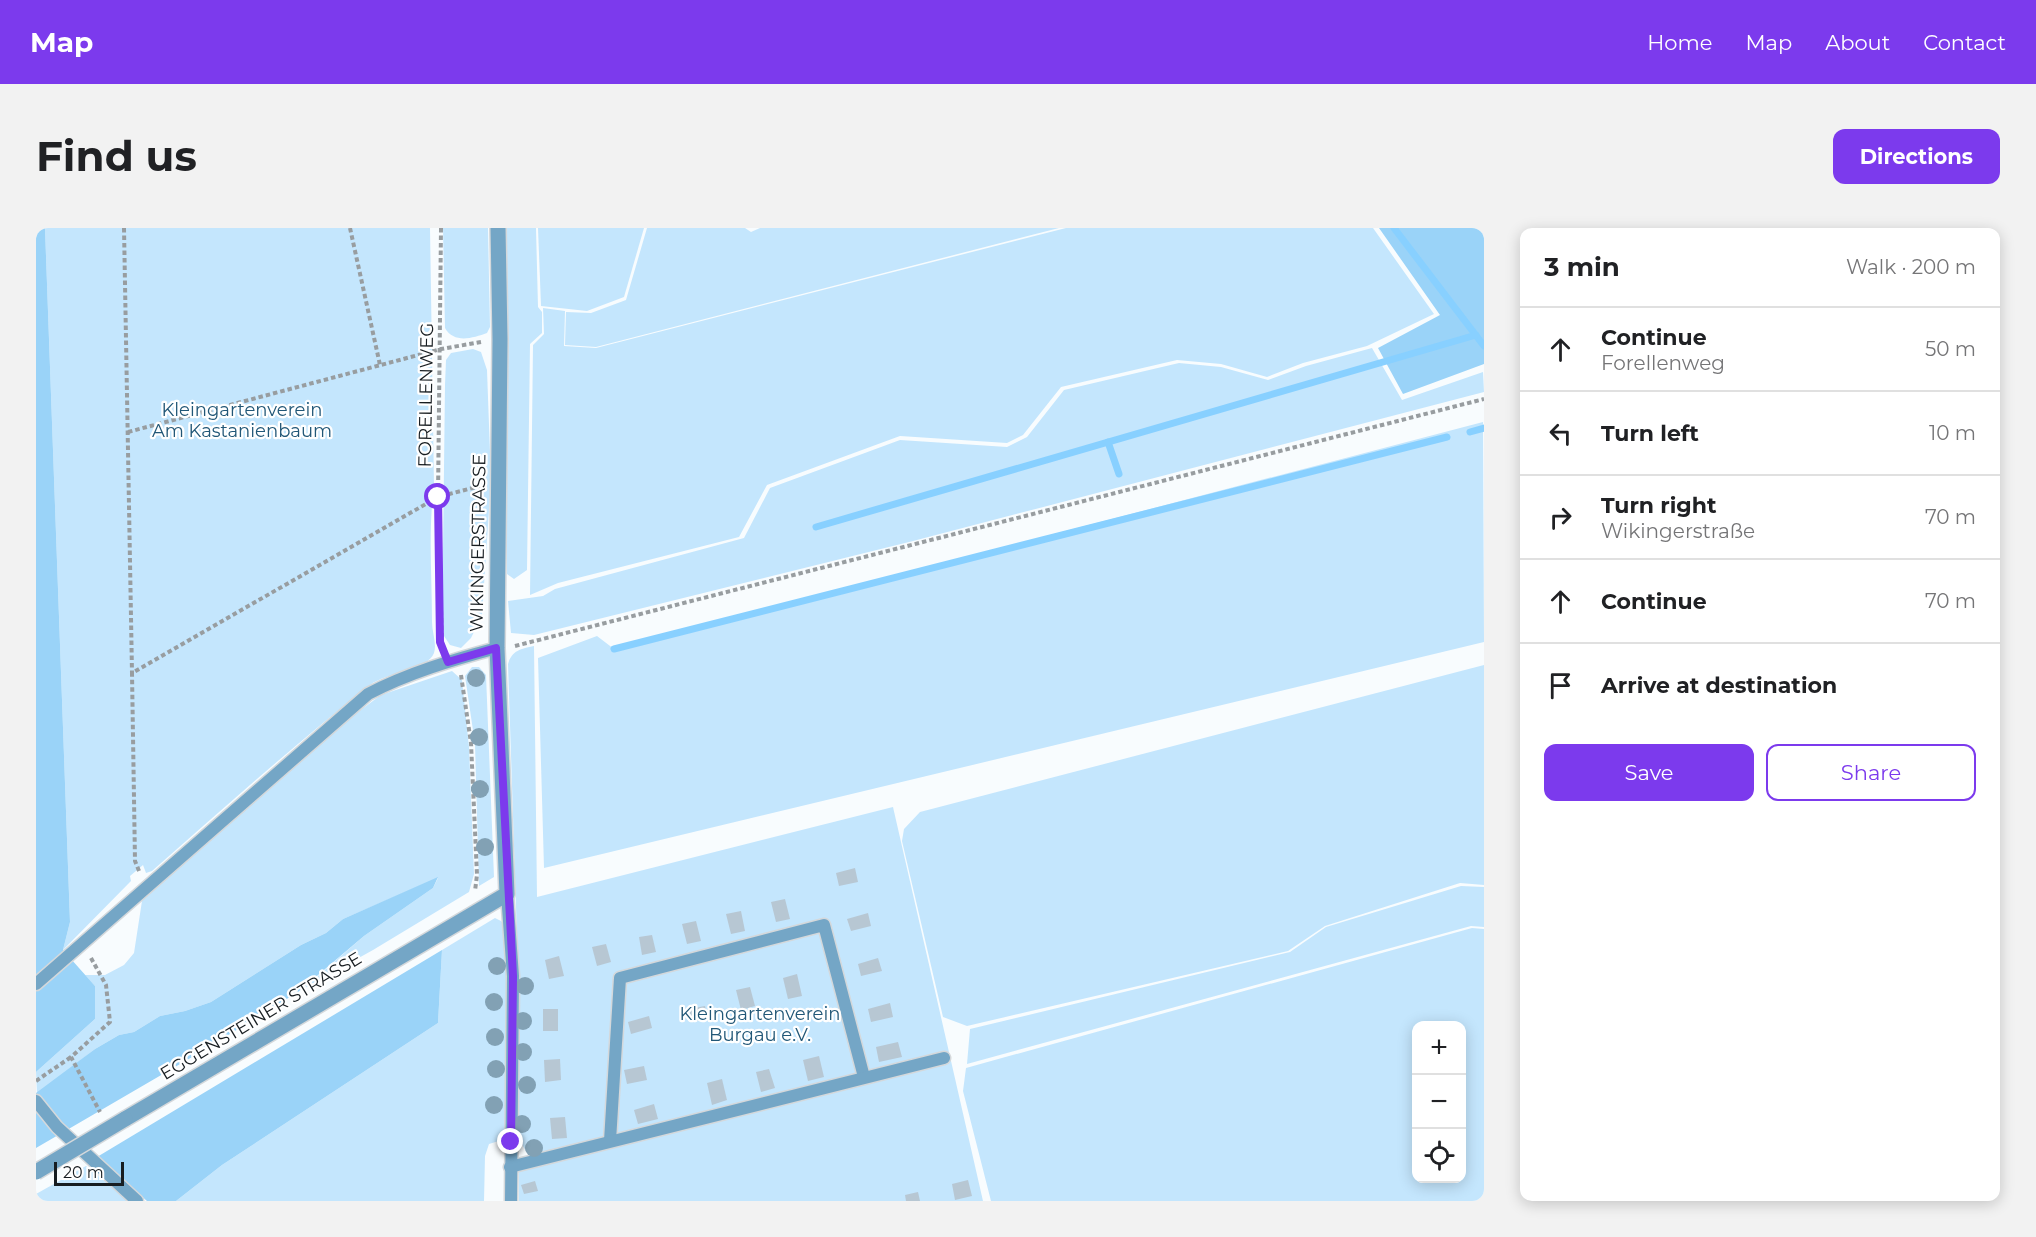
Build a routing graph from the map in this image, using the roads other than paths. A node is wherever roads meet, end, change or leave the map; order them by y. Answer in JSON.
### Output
{"nodes":[{"id":1,"x":498,"y":228,"type":"edge"},
{"id":2,"x":496,"y":648,"type":"junction"},
{"id":3,"x":507,"y":894,"type":"junction"},
{"id":4,"x":36,"y":984,"type":"edge"},
{"id":5,"x":944,"y":1058,"type":"dead end"},
{"id":6,"x":864,"y":1077,"type":"junction"},
{"id":7,"x":36,"y":1101,"type":"edge"},
{"id":8,"x":610,"y":1141,"type":"junction"},
{"id":9,"x":510,"y":1167,"type":"junction"},
{"id":10,"x":36,"y":1172,"type":"edge"},
{"id":11,"x":137,"y":1201,"type":"edge"},
{"id":12,"x":511,"y":1201,"type":"edge"}],
"edges":[{"from":1,"to":2,"type":"street","name":"WIKINGERSTRASSE"},
{"from":2,"to":3,"type":"street","name":"WIKINGERSTRASSE"},
{"from":2,"to":4,"type":"lane"},
{"from":3,"to":9,"type":"lane"},
{"from":3,"to":10,"type":"street","name":"EGGENSTEINER STRASSE","bridge":true},
{"from":5,"to":6,"type":"lane"},
{"from":6,"to":8,"type":"lane"},
{"from":6,"to":8,"type":"lane"},
{"from":7,"to":11,"type":"lane"},
{"from":8,"to":9,"type":"lane"},
{"from":9,"to":12,"type":"lane"}]}
